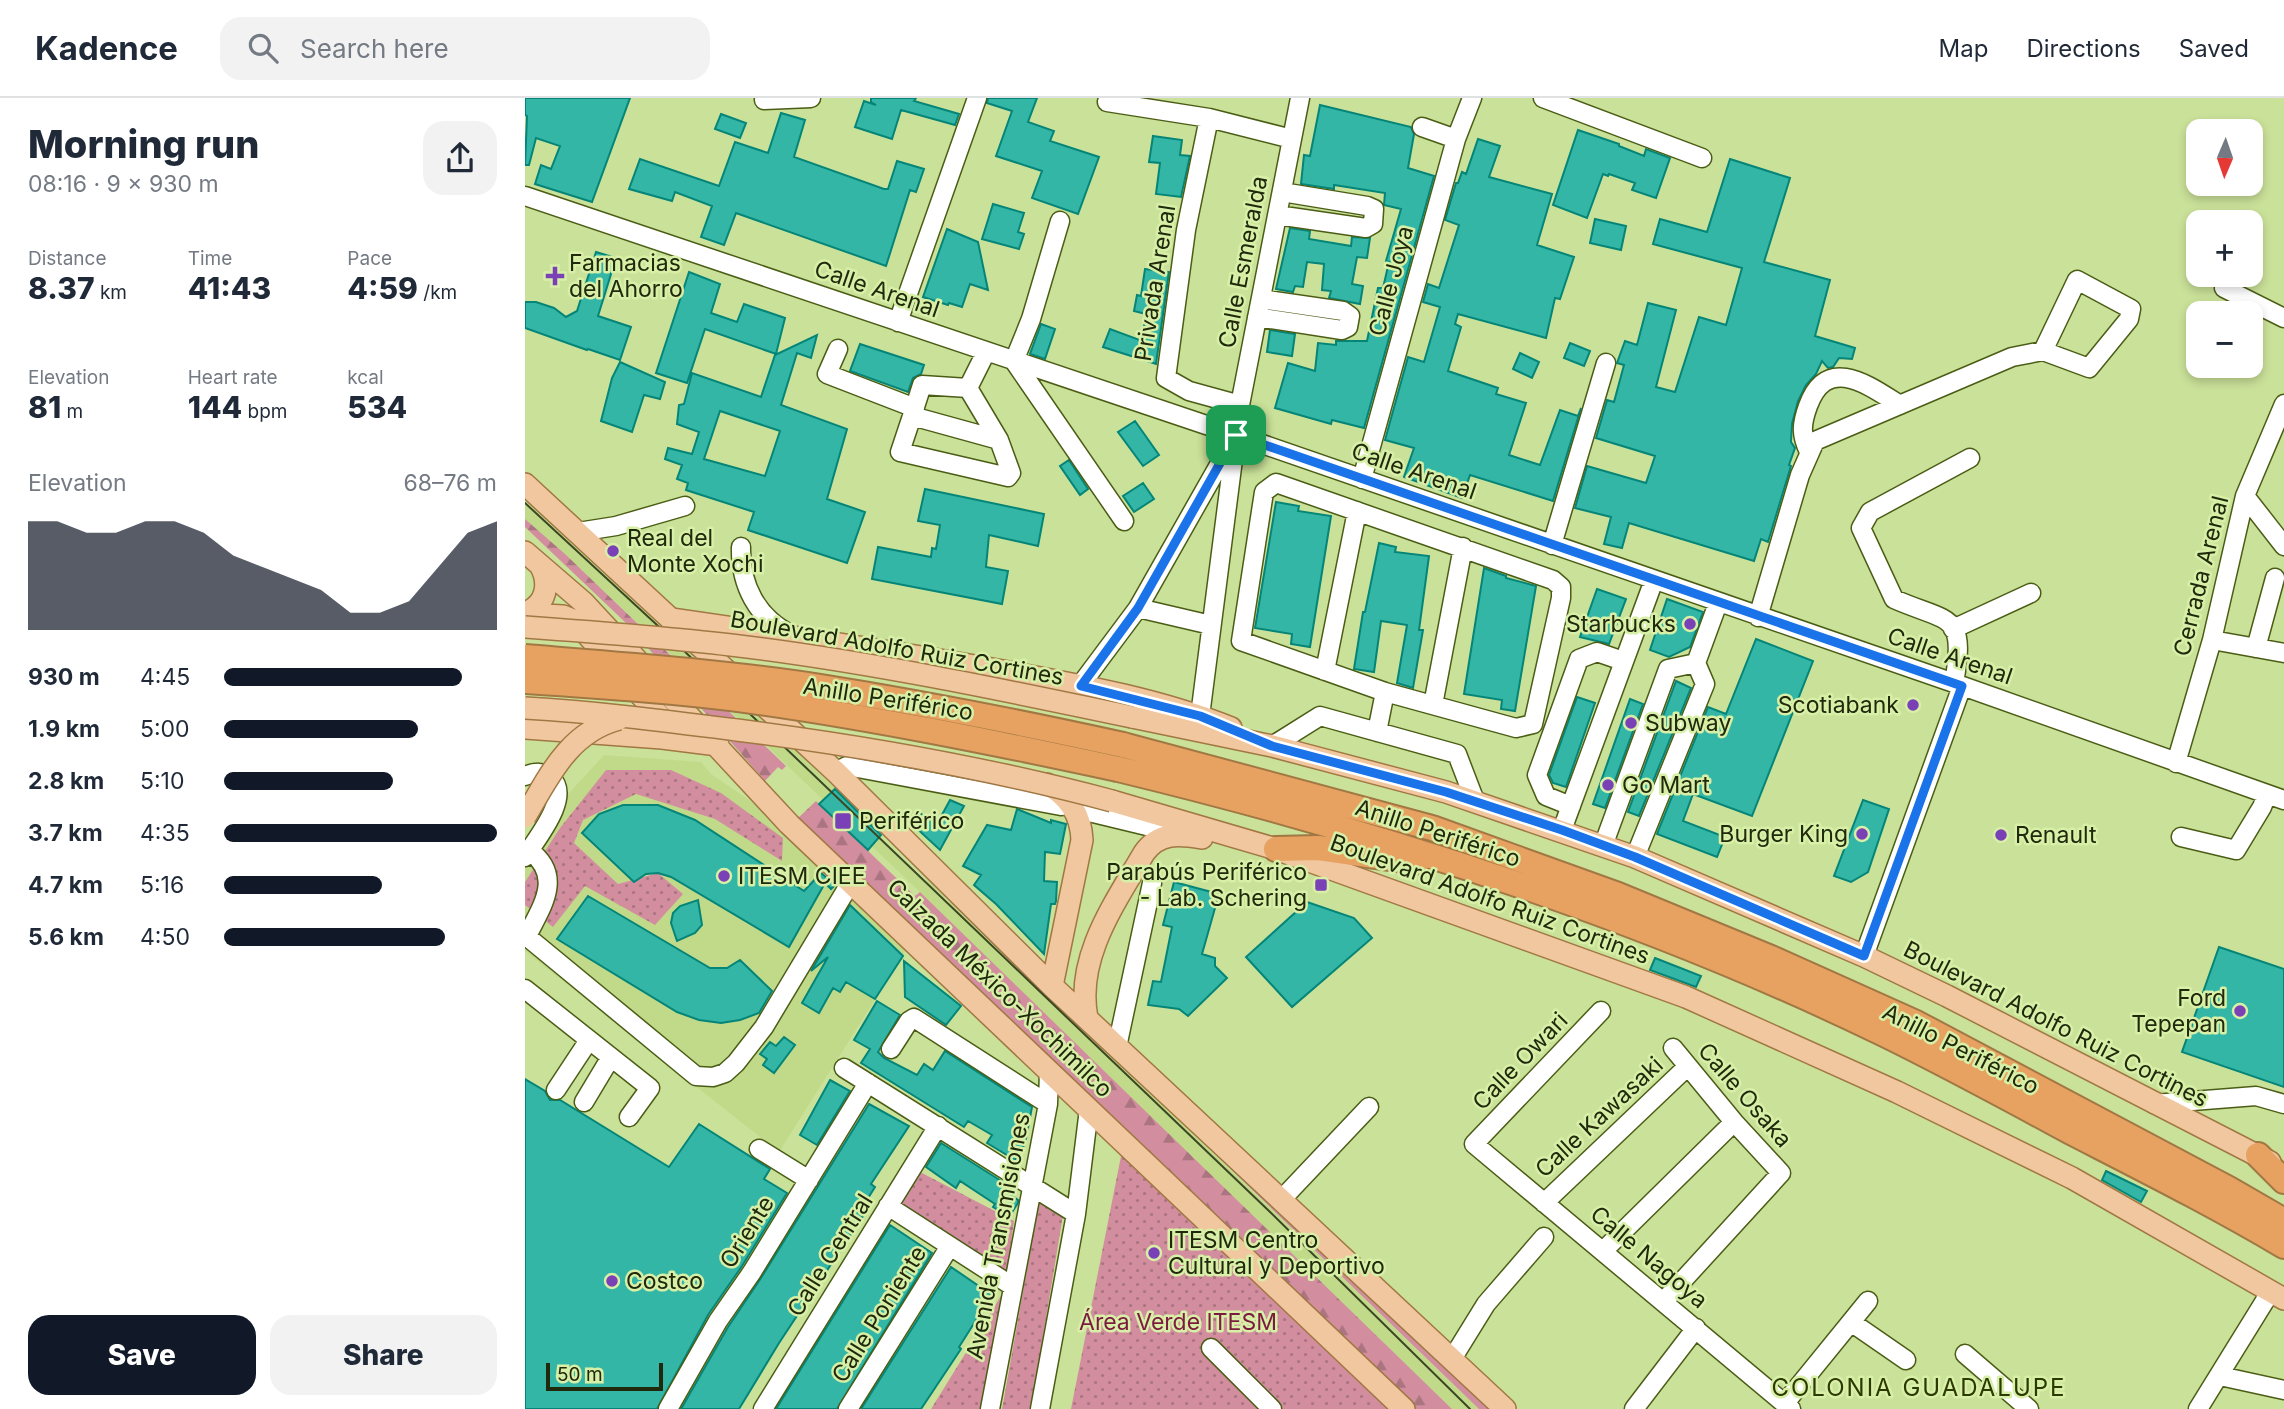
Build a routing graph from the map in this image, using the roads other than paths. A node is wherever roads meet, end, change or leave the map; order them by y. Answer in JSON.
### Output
{"nodes":[{"id":1,"x":811,"y":98,"type":"edge"},
{"id":2,"x":977,"y":98,"type":"edge"},
{"id":3,"x":1300,"y":98,"type":"edge"},
{"id":4,"x":1472,"y":98,"type":"edge"},
{"id":5,"x":1543,"y":98,"type":"edge"},
{"id":6,"x":764,"y":100,"type":"dead end"},
{"id":7,"x":1107,"y":102,"type":"dead end"},
{"id":8,"x":1209,"y":118,"type":"junction"},
{"id":9,"x":1422,"y":127,"type":"dead end"},
{"id":10,"x":1292,"y":139,"type":"junction"},
{"id":11,"x":1456,"y":139,"type":"junction"},
{"id":12,"x":1702,"y":158,"type":"dead end"},
{"id":13,"x":1282,"y":192,"type":"junction"},
{"id":14,"x":525,"y":196,"type":"edge"},
{"id":15,"x":1277,"y":215,"type":"junction"},
{"id":16,"x":1060,"y":221,"type":"dead end"},
{"id":17,"x":2224,"y":288,"type":"dead end"},
{"id":18,"x":1261,"y":299,"type":"junction"},
{"id":19,"x":1257,"y":317,"type":"junction"},
{"id":20,"x":2284,"y":318,"type":"edge"},
{"id":21,"x":898,"y":322,"type":"junction"},
{"id":22,"x":838,"y":349,"type":"dead end"},
{"id":23,"x":986,"y":352,"type":"junction"},
{"id":24,"x":2043,"y":352,"type":"junction"},
{"id":25,"x":1014,"y":361,"type":"junction"},
{"id":26,"x":1606,"y":363,"type":"dead end"},
{"id":27,"x":968,"y":388,"type":"junction"},
{"id":28,"x":2284,"y":404,"type":"edge"},
{"id":29,"x":1240,"y":405,"type":"junction"},
{"id":30,"x":1900,"y":405,"type":"junction"},
{"id":31,"x":913,"y":412,"type":"junction"},
{"id":32,"x":1236,"y":435,"type":"junction"},
{"id":33,"x":999,"y":440,"type":"junction"},
{"id":34,"x":1809,"y":452,"type":"junction"},
{"id":35,"x":1970,"y":458,"type":"dead end"},
{"id":36,"x":1362,"y":479,"type":"junction"},
{"id":37,"x":525,"y":484,"type":"edge"},
{"id":38,"x":2245,"y":496,"type":"junction"},
{"id":39,"x":685,"y":506,"type":"dead end"},
{"id":40,"x":1357,"y":511,"type":"junction"},
{"id":41,"x":1124,"y":521,"type":"dead end"},
{"id":42,"x":578,"y":532,"type":"junction"},
{"id":43,"x":1552,"y":545,"type":"junction"},
{"id":44,"x":2284,"y":546,"type":"edge"},
{"id":45,"x":741,"y":547,"type":"dead end"},
{"id":46,"x":1463,"y":547,"type":"junction"},
{"id":47,"x":533,"y":559,"type":"edge"},
{"id":48,"x":2275,"y":578,"type":"dead end"},
{"id":49,"x":1654,"y":580,"type":"junction"},
{"id":50,"x":2031,"y":593,"type":"dead end"},
{"id":51,"x":1718,"y":603,"type":"junction"},
{"id":52,"x":1138,"y":608,"type":"junction"},
{"id":53,"x":525,"y":613,"type":"edge"},
{"id":54,"x":1758,"y":617,"type":"junction"},
{"id":55,"x":671,"y":619,"type":"junction"},
{"id":56,"x":1211,"y":625,"type":"junction"},
{"id":57,"x":525,"y":627,"type":"edge"},
{"id":58,"x":1953,"y":629,"type":"junction"},
{"id":59,"x":795,"y":637,"type":"junction"},
{"id":60,"x":2212,"y":640,"type":"junction"},
{"id":61,"x":2256,"y":648,"type":"junction"},
{"id":62,"x":2284,"y":653,"type":"edge"},
{"id":63,"x":525,"y":657,"type":"edge"},
{"id":64,"x":1623,"y":661,"type":"junction"},
{"id":65,"x":1696,"y":663,"type":"junction"},
{"id":66,"x":1325,"y":671,"type":"junction"},
{"id":67,"x":525,"y":681,"type":"edge"},
{"id":68,"x":1958,"y":684,"type":"junction"},
{"id":69,"x":1081,"y":686,"type":"junction"},
{"id":70,"x":1385,"y":692,"type":"junction"},
{"id":71,"x":1066,"y":703,"type":"junction"},
{"id":72,"x":1433,"y":705,"type":"junction"},
{"id":73,"x":525,"y":708,"type":"edge"},
{"id":74,"x":1200,"y":716,"type":"junction"},
{"id":75,"x":629,"y":717,"type":"junction"},
{"id":76,"x":525,"y":728,"type":"edge"},
{"id":77,"x":1377,"y":732,"type":"junction"},
{"id":78,"x":662,"y":738,"type":"junction"},
{"id":79,"x":718,"y":745,"type":"junction"},
{"id":80,"x":1272,"y":746,"type":"junction"},
{"id":81,"x":2176,"y":763,"type":"junction"},
{"id":82,"x":836,"y":772,"type":"junction"},
{"id":83,"x":525,"y":776,"type":"edge"},
{"id":84,"x":1047,"y":784,"type":"junction"},
{"id":85,"x":2276,"y":797,"type":"edge"},
{"id":86,"x":1475,"y":802,"type":"junction"},
{"id":87,"x":1061,"y":806,"type":"dead end"},
{"id":88,"x":1571,"y":806,"type":"junction"},
{"id":89,"x":1089,"y":812,"type":"dead end"},
{"id":90,"x":525,"y":817,"type":"edge"},
{"id":91,"x":1562,"y":830,"type":"junction"},
{"id":92,"x":1182,"y":834,"type":"junction"},
{"id":93,"x":2181,"y":837,"type":"dead end"},
{"id":94,"x":1250,"y":841,"type":"junction"},
{"id":95,"x":1603,"y":846,"type":"junction"},
{"id":96,"x":1276,"y":849,"type":"junction"},
{"id":97,"x":527,"y":854,"type":"edge"},
{"id":98,"x":1635,"y":857,"type":"junction"},
{"id":99,"x":1458,"y":864,"type":"junction"},
{"id":100,"x":851,"y":883,"type":"junction"},
{"id":101,"x":1153,"y":883,"type":"dead end"},
{"id":102,"x":526,"y":935,"type":"edge"},
{"id":103,"x":1864,"y":956,"type":"junction"},
{"id":104,"x":1052,"y":986,"type":"junction"},
{"id":105,"x":525,"y":989,"type":"edge"},
{"id":106,"x":1601,"y":1011,"type":"dead end"},
{"id":107,"x":1087,"y":1018,"type":"junction"},
{"id":108,"x":589,"y":1040,"type":"junction"},
{"id":109,"x":1117,"y":1047,"type":"junction"},
{"id":110,"x":1673,"y":1048,"type":"dead end"},
{"id":111,"x":891,"y":1049,"type":"dead end"},
{"id":112,"x":611,"y":1057,"type":"junction"},
{"id":113,"x":1687,"y":1067,"type":"junction"},
{"id":114,"x":844,"y":1068,"type":"dead end"},
{"id":115,"x":1049,"y":1071,"type":"junction"},
{"id":116,"x":869,"y":1083,"type":"junction"},
{"id":117,"x":556,"y":1090,"type":"dead end"},
{"id":118,"x":584,"y":1101,"type":"dead end"},
{"id":119,"x":1048,"y":1104,"type":"junction"},
{"id":120,"x":2154,"y":1104,"type":"junction"},
{"id":121,"x":2284,"y":1104,"type":"edge"},
{"id":122,"x":1369,"y":1107,"type":"dead end"},
{"id":123,"x":1089,"y":1110,"type":"junction"},
{"id":124,"x":629,"y":1117,"type":"dead end"},
{"id":125,"x":1734,"y":1122,"type":"junction"},
{"id":126,"x":938,"y":1126,"type":"junction"},
{"id":127,"x":1474,"y":1144,"type":"joint"},
{"id":128,"x":759,"y":1149,"type":"dead end"},
{"id":129,"x":2258,"y":1155,"type":"junction"},
{"id":130,"x":2284,"y":1171,"type":"edge"},
{"id":131,"x":809,"y":1180,"type":"junction"},
{"id":132,"x":2284,"y":1181,"type":"edge"},
{"id":133,"x":1033,"y":1188,"type":"junction"},
{"id":134,"x":1281,"y":1200,"type":"junction"},
{"id":135,"x":1544,"y":1203,"type":"junction"},
{"id":136,"x":888,"y":1206,"type":"junction"},
{"id":137,"x":1076,"y":1214,"type":"junction"},
{"id":138,"x":2284,"y":1221,"type":"edge"},
{"id":139,"x":1544,"y":1237,"type":"dead end"},
{"id":140,"x":950,"y":1246,"type":"junction"},
{"id":141,"x":2284,"y":1246,"type":"edge"},
{"id":142,"x":1603,"y":1251,"type":"junction"},
{"id":143,"x":1012,"y":1286,"type":"junction"},
{"id":144,"x":2277,"y":1295,"type":"edge"},
{"id":145,"x":1664,"y":1301,"type":"junction"},
{"id":146,"x":1868,"y":1301,"type":"dead end"},
{"id":147,"x":1851,"y":1322,"type":"junction"},
{"id":148,"x":1696,"y":1328,"type":"junction"},
{"id":149,"x":1211,"y":1348,"type":"dead end"},
{"id":150,"x":1965,"y":1354,"type":"dead end"},
{"id":151,"x":1452,"y":1359,"type":"junction"},
{"id":152,"x":1906,"y":1360,"type":"dead end"},
{"id":153,"x":2220,"y":1376,"type":"junction"},
{"id":154,"x":2284,"y":1390,"type":"edge"},
{"id":155,"x":1788,"y":1406,"type":"edge"},
{"id":156,"x":1396,"y":1407,"type":"edge"},
{"id":157,"x":669,"y":1409,"type":"edge"},
{"id":158,"x":763,"y":1409,"type":"edge"},
{"id":159,"x":848,"y":1409,"type":"edge"},
{"id":160,"x":990,"y":1409,"type":"edge"},
{"id":161,"x":1040,"y":1409,"type":"edge"},
{"id":162,"x":1272,"y":1409,"type":"edge"},
{"id":163,"x":1505,"y":1409,"type":"edge"},
{"id":164,"x":1635,"y":1409,"type":"edge"},
{"id":165,"x":2029,"y":1409,"type":"edge"},
{"id":166,"x":2198,"y":1409,"type":"edge"}],
"edges":[{"from":1,"to":6,"type":"street"},
{"from":2,"to":21,"type":"street"},
{"from":3,"to":10,"type":"street","name":"Calle Esmeralda"},
{"from":4,"to":11,"type":"street","name":"Calle Joya"},
{"from":5,"to":12,"type":"street"},
{"from":7,"to":8,"type":"street"},
{"from":8,"to":10,"type":"street"},
{"from":8,"to":29,"type":"street","name":"Privada Arenal"},
{"from":9,"to":11,"type":"street"},
{"from":10,"to":13,"type":"street","name":"Calle Esmeralda"},
{"from":11,"to":36,"type":"street","name":"Calle Joya"},
{"from":13,"to":15,"type":"street","name":"Calle Esmeralda"},
{"from":13,"to":15,"type":"street"},
{"from":14,"to":21,"type":"street","name":"Calle Arenal"},
{"from":15,"to":18,"type":"street","name":"Calle Esmeralda"},
{"from":16,"to":25,"type":"street"},
{"from":17,"to":20,"type":"street"},
{"from":18,"to":19,"type":"street","name":"Calle Esmeralda"},
{"from":18,"to":19,"type":"street"},
{"from":19,"to":29,"type":"street","name":"Calle Esmeralda"},
{"from":21,"to":23,"type":"street","name":"Calle Arenal"},
{"from":22,"to":31,"type":"street"},
{"from":23,"to":25,"type":"street","name":"Calle Arenal"},
{"from":23,"to":27,"type":"street"},
{"from":24,"to":24,"type":"street"},
{"from":24,"to":30,"type":"street"},
{"from":25,"to":32,"type":"street","name":"Calle Arenal"},
{"from":25,"to":41,"type":"street"},
{"from":26,"to":43,"type":"street"},
{"from":27,"to":31,"type":"street"},
{"from":27,"to":33,"type":"street"},
{"from":28,"to":38,"type":"street","name":"Cerrada Arenal"},
{"from":29,"to":32,"type":"street","name":"Calle Esmeralda"},
{"from":30,"to":34,"type":"street"},
{"from":30,"to":34,"type":"street"},
{"from":31,"to":33,"type":"street"},
{"from":31,"to":33,"type":"street"},
{"from":32,"to":36,"type":"street","name":"Calle Arenal"},
{"from":32,"to":52,"type":"street","name":"Calle Esmeralda"},
{"from":32,"to":56,"type":"street","name":"Calle Esmeralda"},
{"from":34,"to":54,"type":"street"},
{"from":35,"to":58,"type":"street"},
{"from":36,"to":43,"type":"street","name":"Calle Arenal"},
{"from":37,"to":42,"type":"main road","name":"Calzada México-Xochimilco"},
{"from":38,"to":44,"type":"street"},
{"from":38,"to":60,"type":"street","name":"Cerrada Arenal"},
{"from":39,"to":42,"type":"street"},
{"from":40,"to":46,"type":"street"},
{"from":40,"to":66,"type":"street"},
{"from":40,"to":66,"type":"street"},
{"from":42,"to":55,"type":"main road","name":"Calzada México-Xochimilco"},
{"from":43,"to":49,"type":"street","name":"Calle Arenal"},
{"from":45,"to":59,"type":"street"},
{"from":46,"to":72,"type":"street"},
{"from":46,"to":72,"type":"street"},
{"from":47,"to":53,"type":"main road"},
{"from":47,"to":79,"type":"main road","name":"Calzada México-Xochimilco"},
{"from":48,"to":61,"type":"street"},
{"from":49,"to":51,"type":"street","name":"Calle Arenal"},
{"from":49,"to":64,"type":"street"},
{"from":50,"to":58,"type":"street"},
{"from":51,"to":54,"type":"street","name":"Calle Arenal"},
{"from":51,"to":65,"type":"street"},
{"from":52,"to":56,"type":"street"},
{"from":52,"to":69,"type":"street","name":"Calle Esmeralda"},
{"from":53,"to":78,"type":"main road"},
{"from":54,"to":68,"type":"street","name":"Calle Arenal"},
{"from":55,"to":59,"type":"main road"},
{"from":55,"to":82,"type":"main road","name":"Calzada México-Xochimilco"},
{"from":56,"to":74,"type":"street","name":"Calle Esmeralda"},
{"from":57,"to":71,"type":"main road","name":"Boulevard Adolfo Ruiz Cortines","bridge":true},
{"from":58,"to":68,"type":"street"},
{"from":59,"to":69,"type":"main road"},
{"from":60,"to":61,"type":"street"},
{"from":60,"to":81,"type":"street","name":"Cerrada Arenal"},
{"from":61,"to":62,"type":"street"},
{"from":63,"to":138,"type":"highway","name":"Anillo Periférico","bridge":true},
{"from":64,"to":88,"type":"street"},
{"from":64,"to":88,"type":"street"},
{"from":65,"to":95,"type":"street"},
{"from":65,"to":98,"type":"street"},
{"from":66,"to":70,"type":"street"},
{"from":67,"to":99,"type":"highway","name":"Anillo Periférico","bridge":true},
{"from":68,"to":81,"type":"street","name":"Calle Arenal"},
{"from":68,"to":103,"type":"street"},
{"from":69,"to":71,"type":"street","name":"Calle Esmeralda"},
{"from":69,"to":74,"type":"main road"},
{"from":70,"to":72,"type":"street"},
{"from":70,"to":77,"type":"street"},
{"from":71,"to":80,"type":"main road","name":"Boulevard Adolfo Ruiz Cortines","bridge":true},
{"from":73,"to":75,"type":"main road","name":"Boulevard Adolfo Ruiz Cortines","bridge":true},
{"from":74,"to":80,"type":"main road"},
{"from":75,"to":84,"type":"main road","name":"Boulevard Adolfo Ruiz Cortines","bridge":true},
{"from":75,"to":90,"type":"main road","bridge":true},
{"from":76,"to":78,"type":"main road"},
{"from":77,"to":80,"type":"street"},
{"from":77,"to":86,"type":"street"},
{"from":78,"to":79,"type":"main road"},
{"from":79,"to":100,"type":"main road","name":"Calzada México-Xochimilco"},
{"from":80,"to":86,"type":"main road","name":"Boulevard Adolfo Ruiz Cortines"},
{"from":81,"to":85,"type":"street","name":"Calle Arenal"},
{"from":82,"to":87,"type":"street"},
{"from":82,"to":104,"type":"main road","name":"Calzada México-Xochimilco"},
{"from":83,"to":97,"type":"street"},
{"from":84,"to":94,"type":"main road","name":"Boulevard Adolfo Ruiz Cortines","bridge":true},
{"from":84,"to":104,"type":"main road"},
{"from":85,"to":93,"type":"street"},
{"from":86,"to":91,"type":"main road","name":"Boulevard Adolfo Ruiz Cortines"},
{"from":88,"to":91,"type":"street"},
{"from":89,"to":92,"type":"street"},
{"from":91,"to":95,"type":"main road","name":"Boulevard Adolfo Ruiz Cortines"},
{"from":92,"to":94,"type":"main road"},
{"from":92,"to":107,"type":"main road"},
{"from":94,"to":96,"type":"main road","name":"Boulevard Adolfo Ruiz Cortines"},
{"from":95,"to":98,"type":"main road","name":"Boulevard Adolfo Ruiz Cortines"},
{"from":96,"to":99,"type":"highway"},
{"from":96,"to":144,"type":"main road","name":"Boulevard Adolfo Ruiz Cortines"},
{"from":97,"to":102,"type":"street"},
{"from":98,"to":103,"type":"main road","name":"Boulevard Adolfo Ruiz Cortines"},
{"from":99,"to":141,"type":"highway","name":"Anillo Periférico"},
{"from":100,"to":102,"type":"street"},
{"from":100,"to":115,"type":"main road","name":"Calzada México-Xochimilco"},
{"from":101,"to":109,"type":"street"},
{"from":103,"to":120,"type":"main road","name":"Boulevard Adolfo Ruiz Cortines"},
{"from":104,"to":107,"type":"main road","name":"Calzada México-Xochimilco"},
{"from":105,"to":108,"type":"street"},
{"from":106,"to":127,"type":"street","name":"Calle Owari"},
{"from":107,"to":109,"type":"main road","name":"Calzada México-Xochimilco"},
{"from":108,"to":112,"type":"street"},
{"from":108,"to":117,"type":"street"},
{"from":109,"to":134,"type":"main road","name":"Calzada México-Xochimilco"},
{"from":110,"to":113,"type":"street","name":"Calle Osaka"},
{"from":111,"to":119,"type":"street"},
{"from":112,"to":118,"type":"street"},
{"from":112,"to":124,"type":"street"},
{"from":113,"to":125,"type":"street","name":"Calle Osaka"},
{"from":113,"to":135,"type":"street","name":"Calle Kawasaki"},
{"from":114,"to":116,"type":"street"},
{"from":115,"to":119,"type":"street","name":"Avenida Transmisiones"},
{"from":115,"to":123,"type":"main road","name":"Calzada México-Xochimilco"},
{"from":116,"to":126,"type":"street"},
{"from":116,"to":131,"type":"street","name":"Oriente"},
{"from":119,"to":133,"type":"street","name":"Avenida Transmisiones"},
{"from":120,"to":121,"type":"street"},
{"from":120,"to":129,"type":"main road","name":"Boulevard Adolfo Ruiz Cortines"},
{"from":122,"to":134,"type":"street"},
{"from":123,"to":137,"type":"street"},
{"from":123,"to":156,"type":"main road","name":"Calzada México-Xochimilco"},
{"from":125,"to":142,"type":"street"},
{"from":125,"to":145,"type":"street","name":"Calle Osaka"},
{"from":126,"to":133,"type":"street"},
{"from":126,"to":136,"type":"street","name":"Calle Central"},
{"from":127,"to":135,"type":"street","name":"Calle Nagoya"},
{"from":128,"to":131,"type":"street"},
{"from":129,"to":130,"type":"main road","name":"Boulevard Adolfo Ruiz Cortines"},
{"from":129,"to":132,"type":"highway"},
{"from":131,"to":157,"type":"street","name":"Oriente"},
{"from":133,"to":137,"type":"street"},
{"from":133,"to":143,"type":"street","name":"Avenida Transmisiones"},
{"from":134,"to":151,"type":"main road","name":"Calzada México-Xochimilco"},
{"from":135,"to":142,"type":"street","name":"Calle Nagoya"},
{"from":136,"to":140,"type":"street"},
{"from":136,"to":158,"type":"street","name":"Calle Central"},
{"from":137,"to":161,"type":"street"},
{"from":139,"to":151,"type":"street"},
{"from":140,"to":143,"type":"street"},
{"from":140,"to":159,"type":"street","name":"Calle Poniente"},
{"from":142,"to":145,"type":"street","name":"Calle Nagoya"},
{"from":143,"to":160,"type":"street","name":"Avenida Transmisiones"},
{"from":144,"to":153,"type":"street"},
{"from":145,"to":148,"type":"street","name":"Calle Nagoya"},
{"from":146,"to":147,"type":"street"},
{"from":147,"to":152,"type":"street"},
{"from":147,"to":155,"type":"street"},
{"from":148,"to":155,"type":"street","name":"Calle Nagoya"},
{"from":148,"to":164,"type":"street"},
{"from":149,"to":162,"type":"street"},
{"from":150,"to":165,"type":"street"},
{"from":151,"to":163,"type":"main road","name":"Calzada México-Xochimilco"},
{"from":153,"to":154,"type":"street"},
{"from":153,"to":166,"type":"street"}]}
